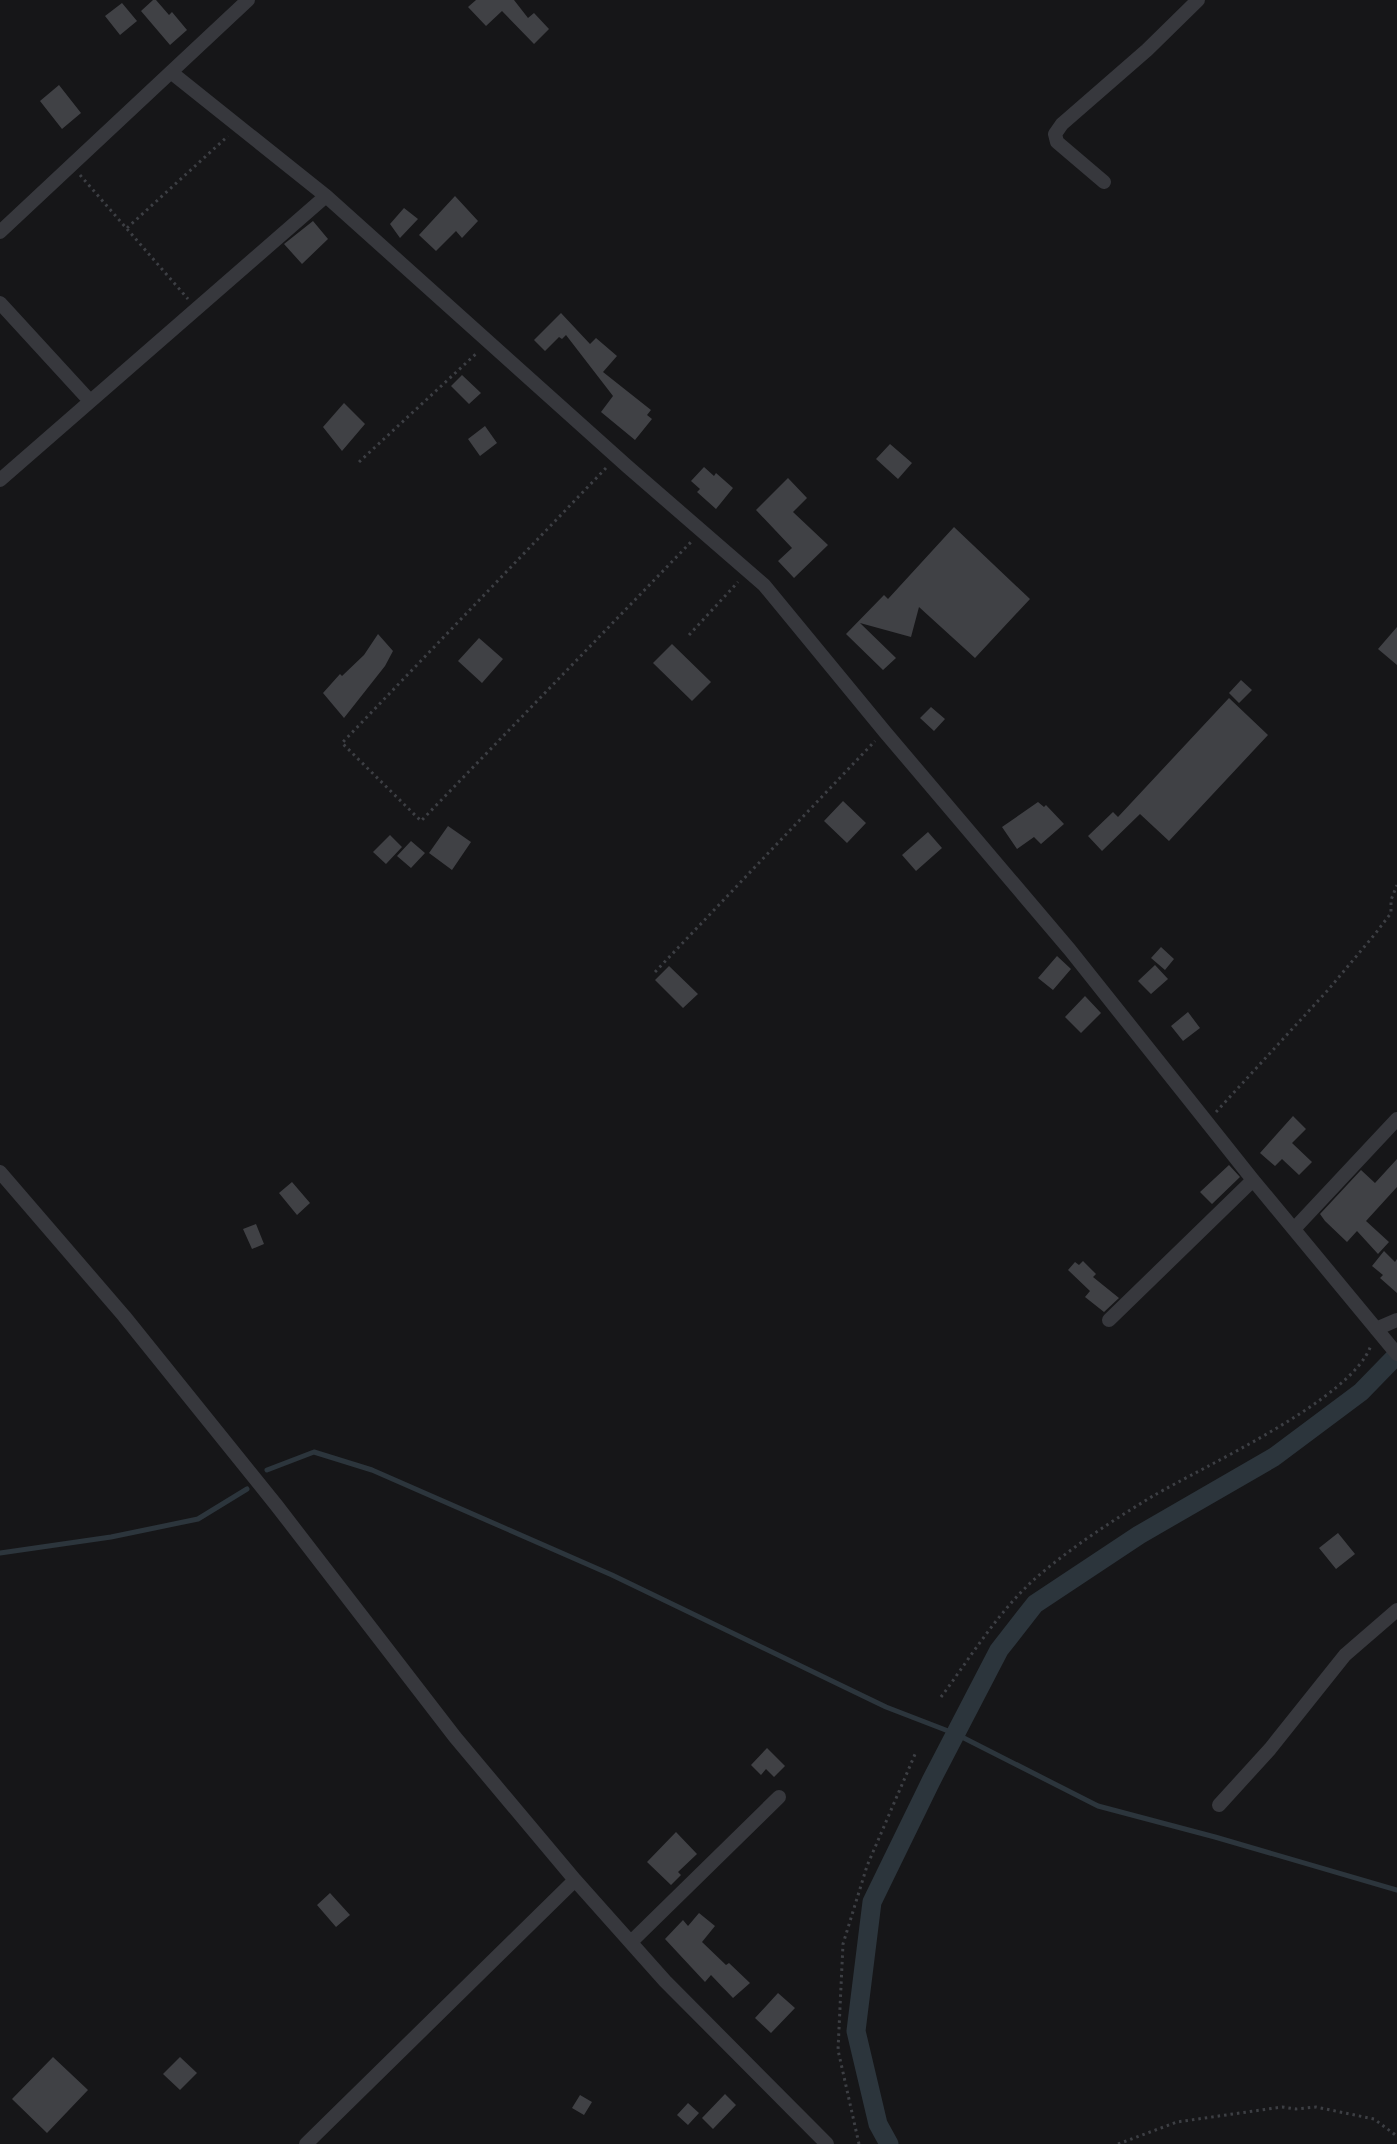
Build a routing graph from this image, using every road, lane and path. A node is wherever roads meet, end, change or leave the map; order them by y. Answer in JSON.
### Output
{"nodes":[{"id":1,"x":248,"y":0,"type":"edge"},
{"id":2,"x":1198,"y":0,"type":"edge"},
{"id":3,"x":172,"y":73,"type":"junction"},
{"id":4,"x":238,"y":126,"type":"junction"},
{"id":5,"x":72,"y":165,"type":"junction"},
{"id":6,"x":1104,"y":182,"type":"dead end"},
{"id":7,"x":326,"y":196,"type":"junction"},
{"id":8,"x":127,"y":228,"type":"junction"},
{"id":9,"x":0,"y":232,"type":"edge"},
{"id":10,"x":0,"y":303,"type":"edge"},
{"id":11,"x":196,"y":309,"type":"junction"},
{"id":12,"x":489,"y":342,"type":"junction"},
{"id":13,"x":90,"y":401,"type":"junction"},
{"id":14,"x":617,"y":457,"type":"junction"},
{"id":15,"x":359,"y":462,"type":"dead end"},
{"id":16,"x":0,"y":480,"type":"edge"},
{"id":17,"x":701,"y":531,"type":"junction"},
{"id":18,"x":748,"y":571,"type":"junction"},
{"id":19,"x":689,"y":635,"type":"dead end"},
{"id":20,"x":884,"y":732,"type":"junction"},
{"id":21,"x":1397,"y":885,"type":"edge"},
{"id":22,"x":654,"y":972,"type":"dead end"},
{"id":23,"x":1397,"y":1119,"type":"edge"},
{"id":24,"x":1207,"y":1122,"type":"junction"},
{"id":25,"x":0,"y":1172,"type":"edge"},
{"id":26,"x":1253,"y":1180,"type":"junction"},
{"id":27,"x":1294,"y":1230,"type":"junction"},
{"id":28,"x":1109,"y":1320,"type":"dead end"},
{"id":29,"x":1397,"y":1320,"type":"edge"},
{"id":30,"x":1379,"y":1332,"type":"junction"},
{"id":31,"x":1397,"y":1354,"type":"edge"},
{"id":32,"x":1397,"y":1610,"type":"edge"},
{"id":33,"x":941,"y":1696,"type":"dead end"},
{"id":34,"x":916,"y":1752,"type":"dead end"},
{"id":35,"x":780,"y":1797,"type":"dead end"},
{"id":36,"x":1218,"y":1805,"type":"dead end"},
{"id":37,"x":575,"y":1880,"type":"junction"},
{"id":38,"x":631,"y":1942,"type":"junction"},
{"id":39,"x":1397,"y":2136,"type":"edge"},
{"id":40,"x":306,"y":2144,"type":"edge"},
{"id":41,"x":827,"y":2144,"type":"edge"},
{"id":42,"x":859,"y":2144,"type":"edge"},
{"id":43,"x":1118,"y":2144,"type":"edge"}],
"edges":[{"from":1,"to":3,"type":"street"},
{"from":2,"to":6,"type":"street"},
{"from":3,"to":4,"type":"street"},
{"from":3,"to":5,"type":"street"},
{"from":4,"to":7,"type":"street"},
{"from":4,"to":8,"type":"path"},
{"from":5,"to":8,"type":"path"},
{"from":5,"to":9,"type":"street"},
{"from":7,"to":11,"type":"street"},
{"from":7,"to":12,"type":"street"},
{"from":8,"to":11,"type":"path"},
{"from":10,"to":13,"type":"street"},
{"from":11,"to":13,"type":"street"},
{"from":12,"to":14,"type":"street"},
{"from":12,"to":15,"type":"path"},
{"from":13,"to":16,"type":"street"},
{"from":14,"to":17,"type":"street"},
{"from":14,"to":17,"type":"path"},
{"from":17,"to":18,"type":"street"},
{"from":18,"to":19,"type":"path"},
{"from":18,"to":20,"type":"street"},
{"from":20,"to":22,"type":"path"},
{"from":20,"to":24,"type":"street"},
{"from":21,"to":24,"type":"path"},
{"from":23,"to":27,"type":"street"},
{"from":24,"to":26,"type":"street"},
{"from":25,"to":37,"type":"street"},
{"from":26,"to":27,"type":"street"},
{"from":26,"to":28,"type":"street"},
{"from":27,"to":30,"type":"street"},
{"from":29,"to":30,"type":"street"},
{"from":30,"to":31,"type":"street"},
{"from":30,"to":33,"type":"path"},
{"from":32,"to":36,"type":"street"},
{"from":34,"to":42,"type":"path"},
{"from":35,"to":38,"type":"street"},
{"from":37,"to":38,"type":"street"},
{"from":37,"to":40,"type":"street"},
{"from":38,"to":41,"type":"street"},
{"from":39,"to":43,"type":"path"}]}
